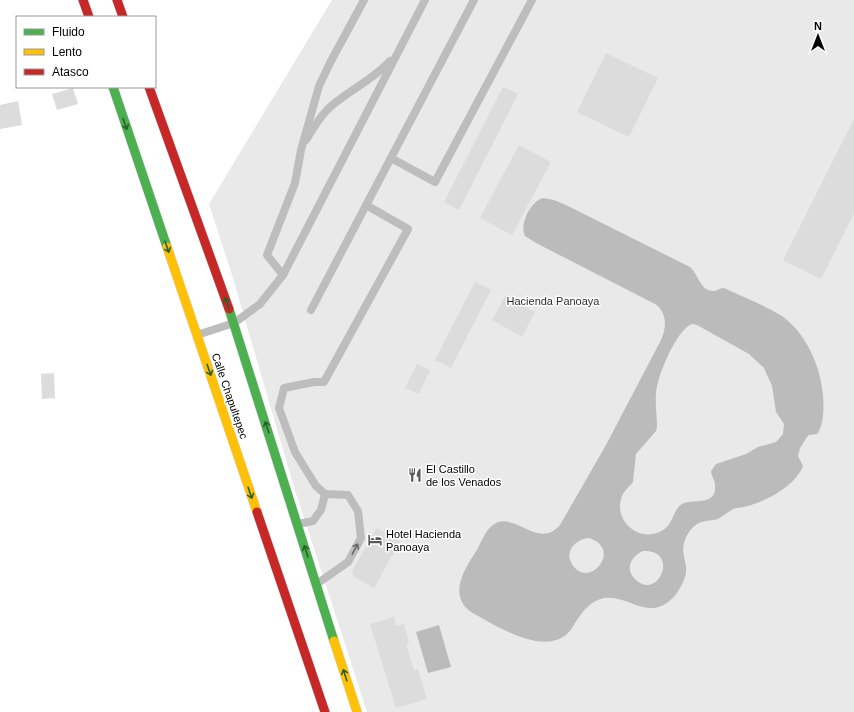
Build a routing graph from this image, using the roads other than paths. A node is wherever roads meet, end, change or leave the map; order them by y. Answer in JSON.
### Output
{"nodes":[{"id":1,"x":83,"y":0,"type":"edge"},
{"id":2,"x":117,"y":0,"type":"edge"},
{"id":3,"x":364,"y":0,"type":"edge"},
{"id":4,"x":425,"y":0,"type":"edge"},
{"id":5,"x":474,"y":0,"type":"edge"},
{"id":6,"x":532,"y":0,"type":"edge"},
{"id":7,"x":89,"y":16,"type":"edge"},
{"id":8,"x":123,"y":16,"type":"edge"},
{"id":9,"x":398,"y":52,"type":"junction"},
{"id":10,"x":113,"y":88,"type":"edge"},
{"id":11,"x":149,"y":88,"type":"edge"},
{"id":12,"x":301,"y":150,"type":"junction"},
{"id":13,"x":391,"y":158,"type":"junction"},
{"id":14,"x":366,"y":205,"type":"junction"},
{"id":15,"x":283,"y":275,"type":"junction"},
{"id":16,"x":311,"y":310,"type":"dead end"},
{"id":17,"x":234,"y":323,"type":"junction"},
{"id":18,"x":196,"y":335,"type":"junction"},
{"id":19,"x":325,"y":494,"type":"junction"},
{"id":20,"x":298,"y":524,"type":"junction"},
{"id":21,"x":316,"y":584,"type":"junction"},
{"id":22,"x":324,"y":712,"type":"edge"},
{"id":23,"x":357,"y":712,"type":"edge"}],
"edges":[{"from":1,"to":7,"type":"main road"},
{"from":2,"to":8,"type":"main road"},
{"from":3,"to":12,"type":"lane"},
{"from":4,"to":9,"type":"lane"},
{"from":5,"to":13,"type":"lane"},
{"from":6,"to":13,"type":"lane"},
{"from":9,"to":12,"type":"lane"},
{"from":9,"to":15,"type":"lane"},
{"from":10,"to":18,"type":"main road","name":"Calle Chapultepec","one_way":true},
{"from":17,"to":11,"type":"main road","one_way":true},
{"from":12,"to":15,"type":"lane"},
{"from":13,"to":14,"type":"lane"},
{"from":14,"to":16,"type":"lane"},
{"from":14,"to":19,"type":"lane"},
{"from":15,"to":17,"type":"lane"},
{"from":17,"to":18,"type":"lane"},
{"from":20,"to":17,"type":"main road","one_way":true},
{"from":18,"to":22,"type":"main road","name":"Calle Chapultepec","one_way":true},
{"from":19,"to":20,"type":"lane"},
{"from":21,"to":19,"type":"lane","one_way":true},
{"from":21,"to":20,"type":"main road","one_way":true},
{"from":23,"to":21,"type":"main road","one_way":true}]}
